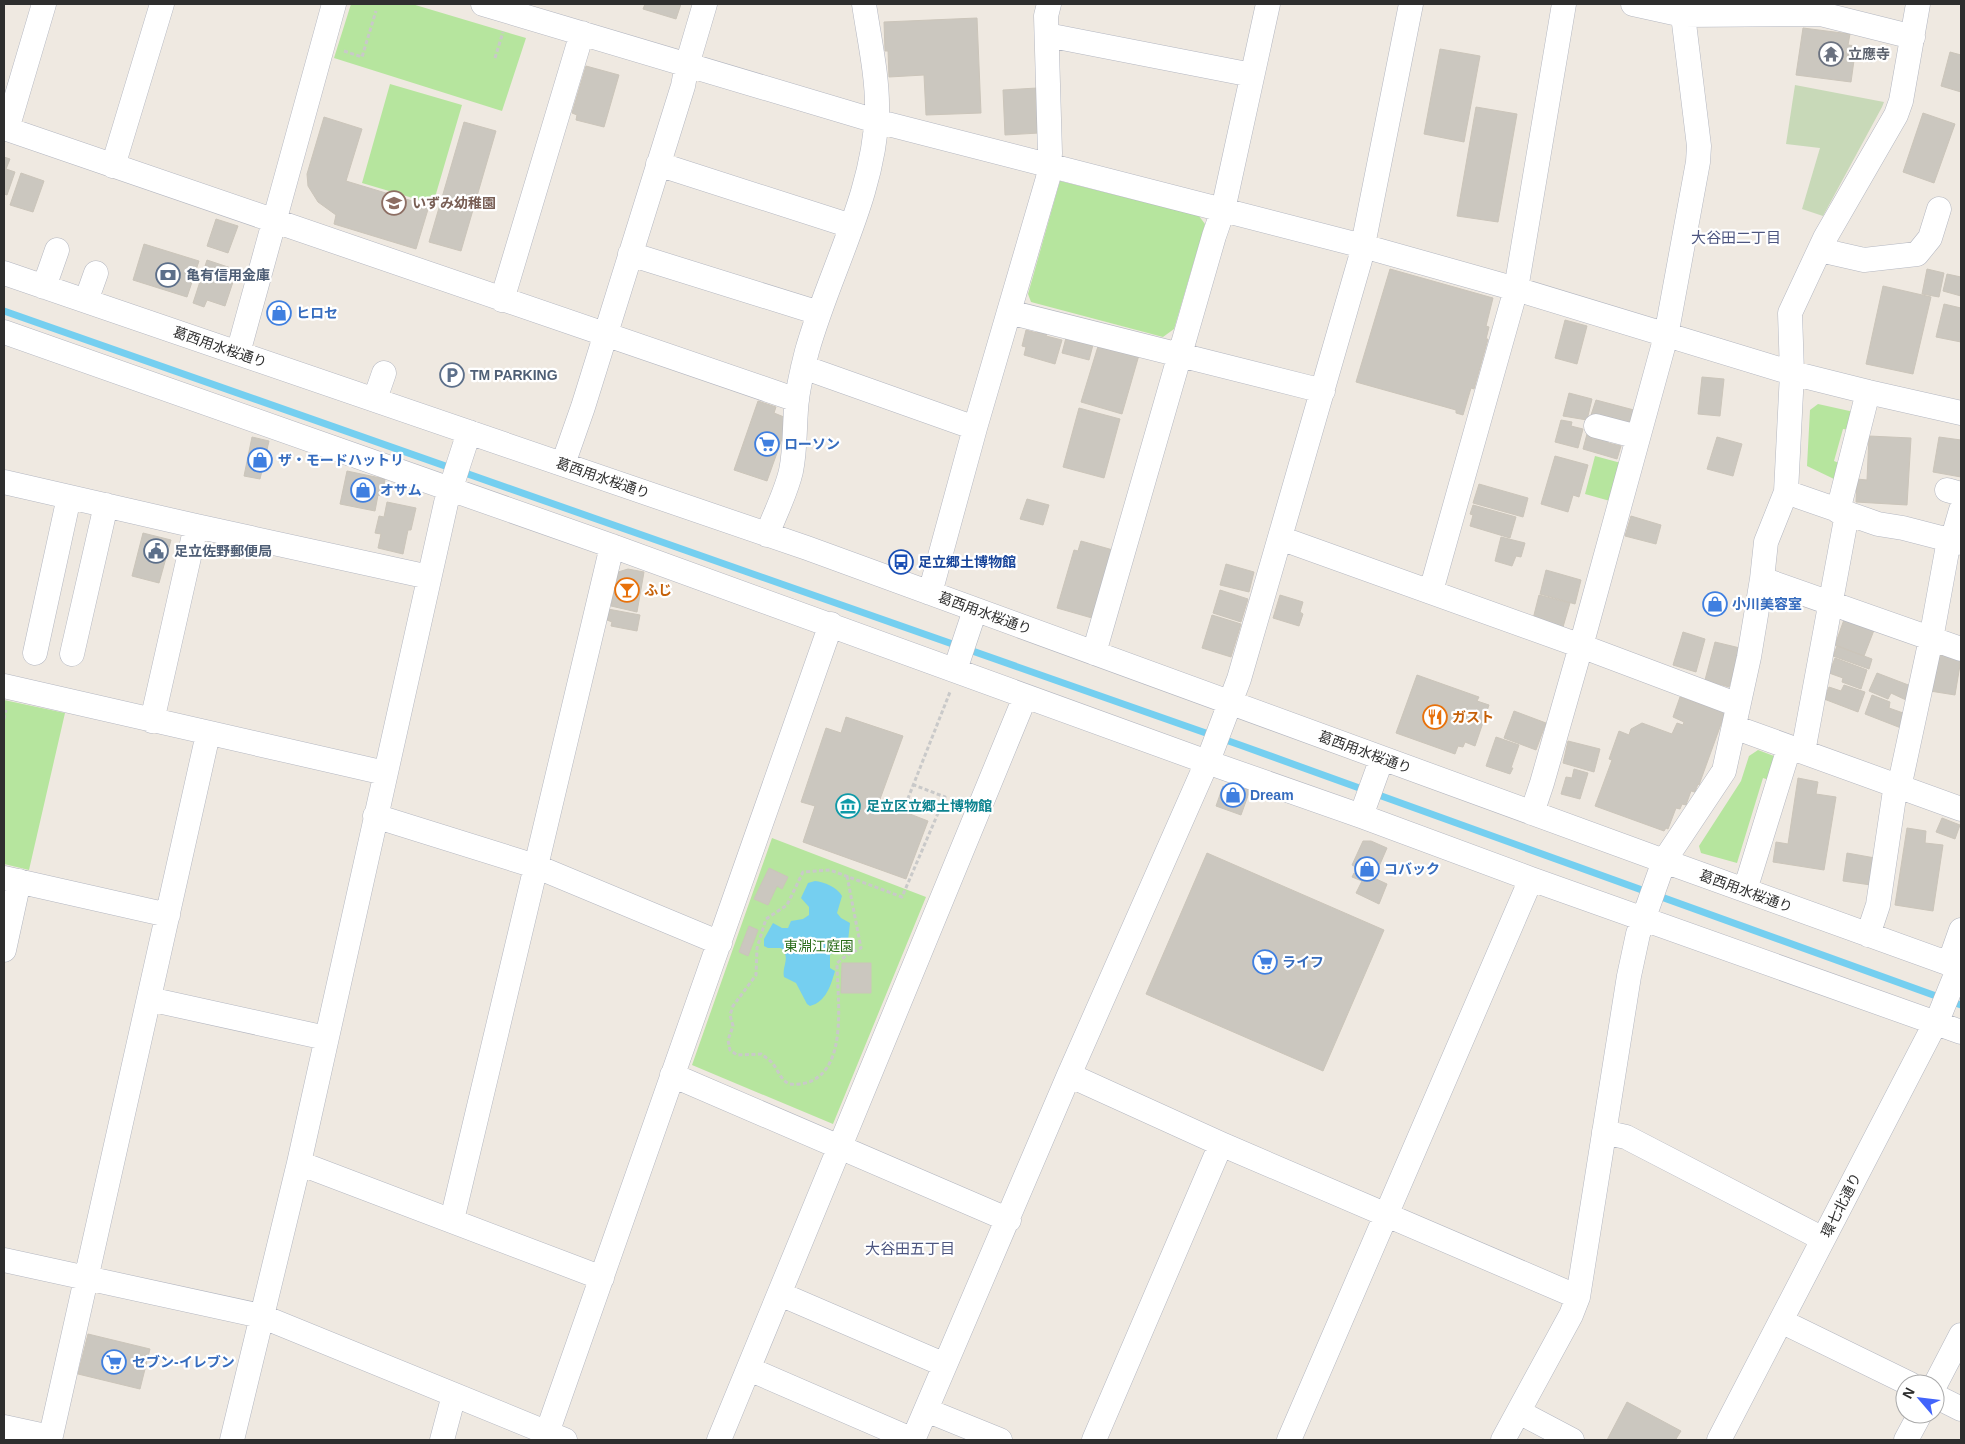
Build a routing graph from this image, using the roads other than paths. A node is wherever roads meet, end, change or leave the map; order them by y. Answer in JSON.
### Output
{"nodes":[{"id":1,"x":44,"y":4,"type":"edge"},
{"id":2,"x":162,"y":4,"type":"edge"},
{"id":3,"x":334,"y":4,"type":"edge"},
{"id":4,"x":483,"y":4,"type":"edge"},
{"id":5,"x":706,"y":4,"type":"edge"},
{"id":6,"x":864,"y":4,"type":"edge"},
{"id":7,"x":1049,"y":4,"type":"edge"},
{"id":8,"x":1268,"y":4,"type":"edge"},
{"id":9,"x":1411,"y":4,"type":"edge"},
{"id":10,"x":1564,"y":4,"type":"edge"},
{"id":11,"x":1633,"y":4,"type":"edge"},
{"id":12,"x":1918,"y":4,"type":"edge"},
{"id":13,"x":1684,"y":10,"type":"edge"},
{"id":14,"x":509,"y":13,"type":"edge"},
{"id":15,"x":582,"y":33,"type":"junction"},
{"id":16,"x":1048,"y":35,"type":"junction"},
{"id":17,"x":1913,"y":37,"type":"junction"},
{"id":18,"x":687,"y":65,"type":"junction"},
{"id":19,"x":1252,"y":75,"type":"junction"},
{"id":20,"x":876,"y":121,"type":"junction"},
{"id":21,"x":5,"y":129,"type":"edge"},
{"id":22,"x":658,"y":164,"type":"junction"},
{"id":23,"x":1050,"y":166,"type":"junction"},
{"id":24,"x":125,"y":174,"type":"junction"},
{"id":25,"x":1939,"y":209,"type":"dead end"},
{"id":26,"x":1223,"y":210,"type":"junction"},
{"id":27,"x":274,"y":221,"type":"junction"},
{"id":28,"x":851,"y":226,"type":"junction"},
{"id":29,"x":1363,"y":246,"type":"junction"},
{"id":30,"x":57,"y":250,"type":"dead end"},
{"id":31,"x":1820,"y":250,"type":"junction"},
{"id":32,"x":630,"y":254,"type":"junction"},
{"id":33,"x":4,"y":273,"type":"edge"},
{"id":34,"x":96,"y":273,"type":"dead end"},
{"id":35,"x":44,"y":287,"type":"junction"},
{"id":36,"x":1516,"y":289,"type":"junction"},
{"id":37,"x":502,"y":300,"type":"junction"},
{"id":38,"x":86,"y":301,"type":"junction"},
{"id":39,"x":1009,"y":312,"type":"junction"},
{"id":40,"x":819,"y":313,"type":"junction"},
{"id":41,"x":4,"y":332,"type":"edge"},
{"id":42,"x":604,"y":336,"type":"junction"},
{"id":43,"x":1666,"y":336,"type":"junction"},
{"id":44,"x":238,"y":353,"type":"junction"},
{"id":45,"x":1179,"y":355,"type":"junction"},
{"id":46,"x":804,"y":366,"type":"junction"},
{"id":47,"x":384,"y":373,"type":"dead end"},
{"id":48,"x":1792,"y":373,"type":"junction"},
{"id":49,"x":1323,"y":391,"type":"junction"},
{"id":50,"x":1868,"y":392,"type":"junction"},
{"id":51,"x":375,"y":399,"type":"junction"},
{"id":52,"x":797,"y":400,"type":"junction"},
{"id":53,"x":1961,"y":413,"type":"edge"},
{"id":54,"x":1596,"y":426,"type":"dead end"},
{"id":55,"x":975,"y":428,"type":"junction"},
{"id":56,"x":469,"y":432,"type":"junction"},
{"id":57,"x":1638,"y":437,"type":"junction"},
{"id":58,"x":563,"y":464,"type":"junction"},
{"id":59,"x":454,"y":476,"type":"junction"},
{"id":60,"x":4,"y":482,"type":"edge"},
{"id":61,"x":1786,"y":492,"type":"junction"},
{"id":62,"x":69,"y":497,"type":"junction"},
{"id":63,"x":106,"y":505,"type":"junction"},
{"id":64,"x":1961,"y":510,"type":"edge"},
{"id":65,"x":1842,"y":513,"type":"junction"},
{"id":66,"x":196,"y":526,"type":"junction"},
{"id":67,"x":767,"y":534,"type":"junction"},
{"id":68,"x":1280,"y":538,"type":"junction"},
{"id":69,"x":1954,"y":541,"type":"edge"},
{"id":70,"x":612,"y":546,"type":"junction"},
{"id":71,"x":429,"y":577,"type":"junction"},
{"id":72,"x":1762,"y":579,"type":"junction"},
{"id":73,"x":1431,"y":591,"type":"junction"},
{"id":74,"x":930,"y":593,"type":"junction"},
{"id":75,"x":1830,"y":604,"type":"junction"},
{"id":76,"x":972,"y":620,"type":"junction"},
{"id":77,"x":831,"y":624,"type":"junction"},
{"id":78,"x":1931,"y":639,"type":"junction"},
{"id":79,"x":1581,"y":646,"type":"junction"},
{"id":80,"x":1961,"y":649,"type":"edge"},
{"id":81,"x":35,"y":653,"type":"dead end"},
{"id":82,"x":1094,"y":653,"type":"junction"},
{"id":83,"x":72,"y":654,"type":"dead end"},
{"id":84,"x":953,"y":679,"type":"junction"},
{"id":85,"x":4,"y":686,"type":"edge"},
{"id":86,"x":1025,"y":697,"type":"junction"},
{"id":87,"x":1227,"y":711,"type":"junction"},
{"id":88,"x":1736,"y":716,"type":"junction"},
{"id":89,"x":152,"y":721,"type":"junction"},
{"id":90,"x":208,"y":734,"type":"junction"},
{"id":91,"x":1796,"y":750,"type":"junction"},
{"id":92,"x":1209,"y":758,"type":"junction"},
{"id":93,"x":1380,"y":766,"type":"junction"},
{"id":94,"x":385,"y":773,"type":"junction"},
{"id":95,"x":1899,"y":787,"type":"junction"},
{"id":96,"x":1961,"y":810,"type":"edge"},
{"id":97,"x":1363,"y":812,"type":"junction"},
{"id":98,"x":1532,"y":813,"type":"junction"},
{"id":99,"x":375,"y":816,"type":"junction"},
{"id":100,"x":1664,"y":862,"type":"junction"},
{"id":101,"x":535,"y":866,"type":"junction"},
{"id":102,"x":1531,"y":879,"type":"junction"},
{"id":103,"x":11,"y":880,"type":"edge"},
{"id":104,"x":1745,"y":890,"type":"junction"},
{"id":105,"x":1649,"y":903,"type":"junction"},
{"id":106,"x":168,"y":915,"type":"junction"},
{"id":107,"x":1961,"y":930,"type":"edge"},
{"id":108,"x":1868,"y":935,"type":"junction"},
{"id":109,"x":720,"y":943,"type":"junction"},
{"id":110,"x":4,"y":950,"type":"edge"},
{"id":111,"x":1955,"y":970,"type":"edge"},
{"id":112,"x":149,"y":999,"type":"junction"},
{"id":113,"x":1937,"y":1018,"type":"junction"},
{"id":114,"x":1961,"y":1032,"type":"edge"},
{"id":115,"x":326,"y":1038,"type":"junction"},
{"id":116,"x":672,"y":1075,"type":"junction"},
{"id":117,"x":1069,"y":1075,"type":"junction"},
{"id":118,"x":1604,"y":1132,"type":"junction"},
{"id":119,"x":1221,"y":1144,"type":"junction"},
{"id":120,"x":840,"y":1147,"type":"junction"},
{"id":121,"x":299,"y":1163,"type":"junction"},
{"id":122,"x":1386,"y":1215,"type":"junction"},
{"id":123,"x":452,"y":1220,"type":"junction"},
{"id":124,"x":1009,"y":1220,"type":"junction"},
{"id":125,"x":1823,"y":1239,"type":"junction"},
{"id":126,"x":4,"y":1260,"type":"edge"},
{"id":127,"x":86,"y":1277,"type":"junction"},
{"id":128,"x":602,"y":1278,"type":"junction"},
{"id":129,"x":780,"y":1294,"type":"junction"},
{"id":130,"x":1578,"y":1297,"type":"junction"},
{"id":131,"x":261,"y":1316,"type":"junction"},
{"id":132,"x":1781,"y":1321,"type":"junction"},
{"id":133,"x":1961,"y":1335,"type":"edge"},
{"id":134,"x":945,"y":1365,"type":"junction"},
{"id":135,"x":749,"y":1369,"type":"junction"},
{"id":136,"x":1941,"y":1374,"type":"edge"},
{"id":137,"x":1895,"y":1377,"type":"edge"},
{"id":138,"x":454,"y":1395,"type":"junction"},
{"id":139,"x":1945,"y":1401,"type":"edge"},
{"id":140,"x":926,"y":1410,"type":"junction"},
{"id":141,"x":1961,"y":1410,"type":"edge"},
{"id":142,"x":1519,"y":1412,"type":"junction"},
{"id":143,"x":1915,"y":1424,"type":"edge"},
{"id":144,"x":4,"y":1427,"type":"edge"},
{"id":145,"x":556,"y":1437,"type":"edge"},
{"id":146,"x":50,"y":1439,"type":"edge"},
{"id":147,"x":232,"y":1440,"type":"edge"},
{"id":148,"x":442,"y":1440,"type":"edge"},
{"id":149,"x":719,"y":1440,"type":"edge"},
{"id":150,"x":913,"y":1440,"type":"edge"},
{"id":151,"x":1000,"y":1440,"type":"edge"},
{"id":152,"x":1094,"y":1440,"type":"edge"},
{"id":153,"x":1289,"y":1440,"type":"edge"},
{"id":154,"x":1504,"y":1440,"type":"edge"},
{"id":155,"x":1572,"y":1440,"type":"edge"},
{"id":156,"x":1719,"y":1440,"type":"edge"},
{"id":157,"x":1906,"y":1440,"type":"edge"}],
"edges":[{"from":1,"to":21,"type":"street"},
{"from":2,"to":24,"type":"street"},
{"from":3,"to":27,"type":"street"},
{"from":4,"to":14,"type":"street"},
{"from":5,"to":18,"type":"street"},
{"from":6,"to":20,"type":"street"},
{"from":7,"to":16,"type":"street"},
{"from":8,"to":19,"type":"street"},
{"from":9,"to":29,"type":"street"},
{"from":10,"to":36,"type":"street"},
{"from":11,"to":13,"type":"street"},
{"from":12,"to":17,"type":"street"},
{"from":13,"to":17,"type":"street"},
{"from":13,"to":43,"type":"street"},
{"from":14,"to":15,"type":"street"},
{"from":15,"to":18,"type":"street"},
{"from":15,"to":37,"type":"street"},
{"from":16,"to":19,"type":"street"},
{"from":16,"to":23,"type":"street"},
{"from":17,"to":31,"type":"street"},
{"from":18,"to":20,"type":"street"},
{"from":18,"to":22,"type":"street"},
{"from":19,"to":26,"type":"street"},
{"from":20,"to":23,"type":"street"},
{"from":20,"to":28,"type":"street"},
{"from":21,"to":24,"type":"street"},
{"from":22,"to":28,"type":"street"},
{"from":22,"to":32,"type":"street"},
{"from":23,"to":26,"type":"street"},
{"from":23,"to":39,"type":"street"},
{"from":24,"to":27,"type":"street"},
{"from":25,"to":31,"type":"street"},
{"from":26,"to":29,"type":"street"},
{"from":26,"to":45,"type":"street"},
{"from":27,"to":37,"type":"street"},
{"from":27,"to":44,"type":"street"},
{"from":28,"to":40,"type":"street"},
{"from":29,"to":36,"type":"street"},
{"from":29,"to":49,"type":"street"},
{"from":30,"to":35,"type":"street"},
{"from":31,"to":48,"type":"street"},
{"from":32,"to":40,"type":"street"},
{"from":32,"to":42,"type":"street"},
{"from":33,"to":35,"type":"street","name":"葛西用水桜通り"},
{"from":34,"to":38,"type":"street"},
{"from":35,"to":38,"type":"street","name":"葛西用水桜通り"},
{"from":36,"to":43,"type":"street"},
{"from":36,"to":73,"type":"street"},
{"from":37,"to":42,"type":"street"},
{"from":38,"to":44,"type":"street","name":"葛西用水桜通り"},
{"from":39,"to":45,"type":"street"},
{"from":39,"to":55,"type":"street"},
{"from":40,"to":46,"type":"street"},
{"from":41,"to":59,"type":"street"},
{"from":42,"to":52,"type":"street"},
{"from":42,"to":58,"type":"street"},
{"from":43,"to":48,"type":"street"},
{"from":43,"to":57,"type":"street"},
{"from":44,"to":51,"type":"street","name":"葛西用水桜通り"},
{"from":45,"to":49,"type":"street"},
{"from":45,"to":82,"type":"street"},
{"from":46,"to":52,"type":"street"},
{"from":46,"to":55,"type":"street"},
{"from":47,"to":51,"type":"street"},
{"from":48,"to":50,"type":"street"},
{"from":48,"to":61,"type":"street"},
{"from":49,"to":68,"type":"street"},
{"from":50,"to":53,"type":"street"},
{"from":50,"to":65,"type":"street"},
{"from":51,"to":56,"type":"street","name":"葛西用水桜通り"},
{"from":52,"to":67,"type":"street"},
{"from":54,"to":57,"type":"street"},
{"from":55,"to":74,"type":"street"},
{"from":56,"to":58,"type":"street","name":"葛西用水桜通り"},
{"from":56,"to":59,"type":"street"},
{"from":57,"to":79,"type":"street"},
{"from":58,"to":67,"type":"street","name":"葛西用水桜通り"},
{"from":59,"to":70,"type":"street"},
{"from":59,"to":71,"type":"street"},
{"from":60,"to":62,"type":"street"},
{"from":61,"to":65,"type":"street"},
{"from":61,"to":72,"type":"street"},
{"from":62,"to":63,"type":"street"},
{"from":62,"to":81,"type":"street"},
{"from":63,"to":66,"type":"street"},
{"from":63,"to":83,"type":"street"},
{"from":64,"to":69,"type":"street"},
{"from":65,"to":69,"type":"street"},
{"from":65,"to":75,"type":"street"},
{"from":66,"to":71,"type":"street"},
{"from":66,"to":89,"type":"street"},
{"from":67,"to":74,"type":"street","name":"葛西用水桜通り"},
{"from":68,"to":73,"type":"street"},
{"from":68,"to":87,"type":"street"},
{"from":69,"to":78,"type":"street"},
{"from":70,"to":77,"type":"street"},
{"from":70,"to":101,"type":"street"},
{"from":71,"to":94,"type":"street"},
{"from":72,"to":75,"type":"street"},
{"from":72,"to":88,"type":"street"},
{"from":73,"to":79,"type":"street"},
{"from":74,"to":76,"type":"street","name":"葛西用水桜通り"},
{"from":75,"to":78,"type":"street"},
{"from":75,"to":91,"type":"street"},
{"from":76,"to":82,"type":"street","name":"葛西用水桜通り"},
{"from":76,"to":84,"type":"street"},
{"from":77,"to":84,"type":"street"},
{"from":77,"to":109,"type":"street"},
{"from":78,"to":80,"type":"street"},
{"from":78,"to":95,"type":"street"},
{"from":79,"to":88,"type":"street"},
{"from":79,"to":98,"type":"street"},
{"from":82,"to":87,"type":"street","name":"葛西用水桜通り"},
{"from":84,"to":86,"type":"street"},
{"from":85,"to":89,"type":"street"},
{"from":86,"to":92,"type":"street"},
{"from":86,"to":120,"type":"street"},
{"from":87,"to":92,"type":"street"},
{"from":87,"to":93,"type":"street","name":"葛西用水桜通り"},
{"from":88,"to":91,"type":"street"},
{"from":88,"to":100,"type":"street"},
{"from":89,"to":90,"type":"street"},
{"from":90,"to":94,"type":"street"},
{"from":90,"to":106,"type":"street"},
{"from":91,"to":95,"type":"street"},
{"from":91,"to":104,"type":"street"},
{"from":92,"to":97,"type":"street"},
{"from":92,"to":117,"type":"street"},
{"from":93,"to":97,"type":"street"},
{"from":93,"to":98,"type":"street","name":"葛西用水桜通り"},
{"from":94,"to":99,"type":"street"},
{"from":95,"to":96,"type":"street"},
{"from":95,"to":108,"type":"street"},
{"from":97,"to":102,"type":"street"},
{"from":98,"to":100,"type":"street","name":"葛西用水桜通り"},
{"from":99,"to":101,"type":"street"},
{"from":99,"to":115,"type":"street"},
{"from":100,"to":104,"type":"street","name":"葛西用水桜通り"},
{"from":100,"to":105,"type":"street"},
{"from":101,"to":109,"type":"street"},
{"from":101,"to":123,"type":"street"},
{"from":102,"to":105,"type":"street"},
{"from":102,"to":122,"type":"street"},
{"from":103,"to":106,"type":"street"},
{"from":103,"to":110,"type":"street"},
{"from":104,"to":108,"type":"street","name":"葛西用水桜通り"},
{"from":105,"to":113,"type":"street"},
{"from":105,"to":118,"type":"street"},
{"from":106,"to":112,"type":"street"},
{"from":107,"to":111,"type":"street","name":"環七北通り"},
{"from":108,"to":111,"type":"street","name":"葛西用水桜通り"},
{"from":109,"to":116,"type":"street"},
{"from":111,"to":113,"type":"street","name":"環七北通り"},
{"from":112,"to":115,"type":"street"},
{"from":112,"to":127,"type":"street"},
{"from":113,"to":114,"type":"street"},
{"from":113,"to":125,"type":"street","name":"環七北通り"},
{"from":115,"to":121,"type":"street"},
{"from":116,"to":120,"type":"street"},
{"from":116,"to":128,"type":"street"},
{"from":117,"to":119,"type":"street"},
{"from":117,"to":124,"type":"street"},
{"from":118,"to":125,"type":"street"},
{"from":118,"to":130,"type":"street"},
{"from":119,"to":122,"type":"street"},
{"from":119,"to":152,"type":"street"},
{"from":120,"to":124,"type":"street"},
{"from":120,"to":129,"type":"street"},
{"from":121,"to":123,"type":"street"},
{"from":121,"to":131,"type":"street"},
{"from":122,"to":130,"type":"street"},
{"from":122,"to":153,"type":"street"},
{"from":123,"to":128,"type":"street"},
{"from":124,"to":134,"type":"street"},
{"from":125,"to":132,"type":"street","name":"環七北通り"},
{"from":126,"to":127,"type":"street"},
{"from":127,"to":131,"type":"street"},
{"from":127,"to":146,"type":"street"},
{"from":128,"to":145,"type":"street"},
{"from":129,"to":134,"type":"street"},
{"from":129,"to":135,"type":"street"},
{"from":130,"to":142,"type":"street"},
{"from":131,"to":138,"type":"street"},
{"from":131,"to":147,"type":"street"},
{"from":132,"to":137,"type":"street"},
{"from":132,"to":156,"type":"street","name":"環七北通り"},
{"from":133,"to":136,"type":"street"},
{"from":134,"to":140,"type":"street"},
{"from":135,"to":149,"type":"street"},
{"from":135,"to":150,"type":"street"},
{"from":138,"to":145,"type":"street"},
{"from":138,"to":148,"type":"street"},
{"from":139,"to":141,"type":"street"},
{"from":140,"to":150,"type":"street"},
{"from":140,"to":151,"type":"street"},
{"from":142,"to":154,"type":"street"},
{"from":142,"to":155,"type":"street"},
{"from":143,"to":157,"type":"street"},
{"from":144,"to":146,"type":"street"}]}
